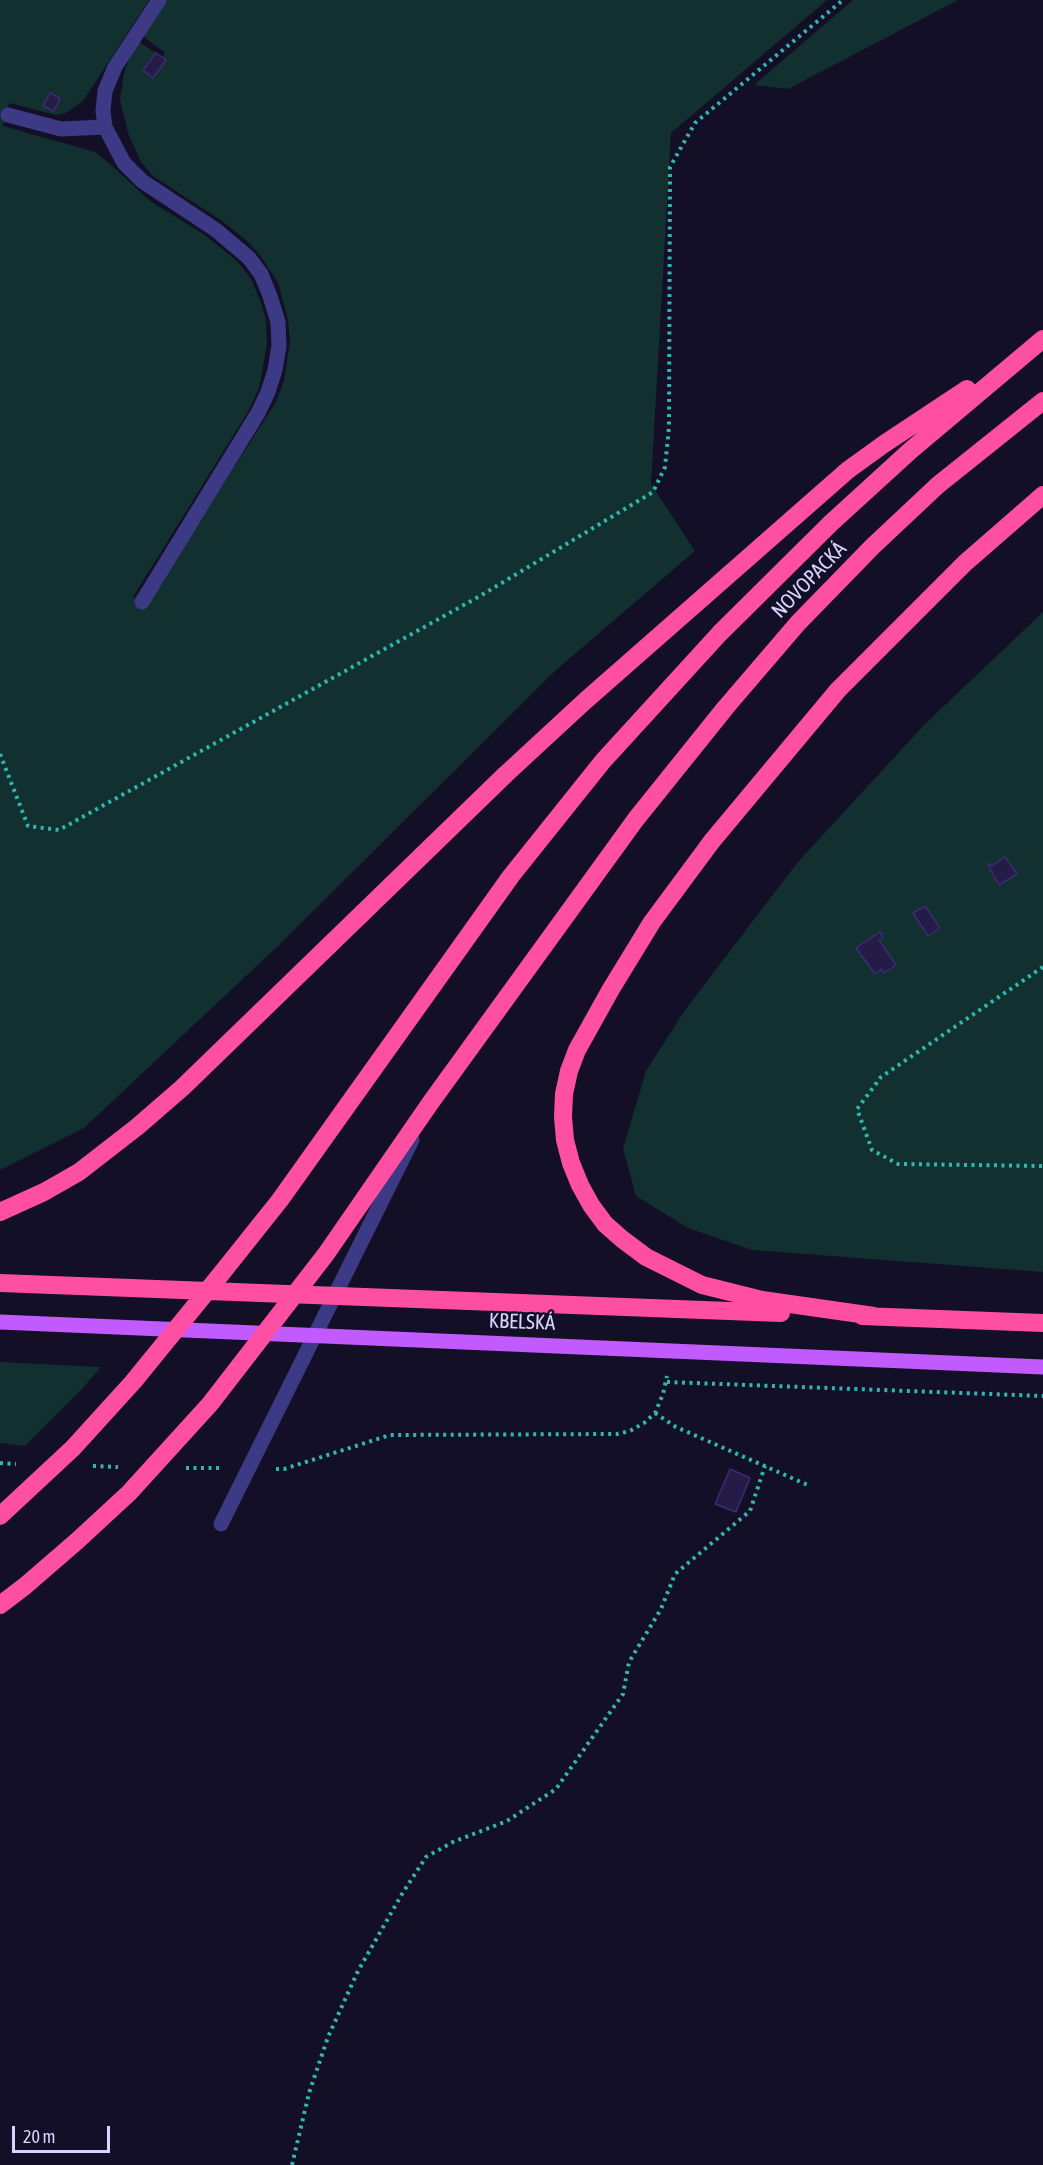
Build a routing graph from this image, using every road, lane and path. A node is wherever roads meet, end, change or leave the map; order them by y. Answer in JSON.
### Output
{"nodes":[{"id":1,"x":159,"y":0,"type":"edge"},
{"id":2,"x":843,"y":0,"type":"edge"},
{"id":3,"x":8,"y":116,"type":"dead end"},
{"id":4,"x":105,"y":128,"type":"junction"},
{"id":5,"x":1042,"y":339,"type":"edge"},
{"id":6,"x":1043,"y":401,"type":"edge"},
{"id":7,"x":1043,"y":495,"type":"edge"},
{"id":8,"x":142,"y":602,"type":"dead end"},
{"id":9,"x":0,"y":754,"type":"edge"},
{"id":10,"x":1043,"y":967,"type":"edge"},
{"id":11,"x":431,"y":1102,"type":"junction"},
{"id":12,"x":1043,"y":1166,"type":"edge"},
{"id":13,"x":0,"y":1212,"type":"edge"},
{"id":14,"x":0,"y":1283,"type":"edge"},
{"id":15,"x":874,"y":1316,"type":"junction"},
{"id":16,"x":0,"y":1322,"type":"edge"},
{"id":17,"x":1043,"y":1323,"type":"edge"},
{"id":18,"x":1043,"y":1367,"type":"edge"},
{"id":19,"x":1043,"y":1396,"type":"edge"},
{"id":20,"x":655,"y":1413,"type":"junction"},
{"id":21,"x":0,"y":1464,"type":"edge"},
{"id":22,"x":24,"y":1464,"type":"dead end"},
{"id":23,"x":82,"y":1466,"type":"dead end"},
{"id":24,"x":765,"y":1466,"type":"junction"},
{"id":25,"x":129,"y":1467,"type":"dead end"},
{"id":26,"x":177,"y":1468,"type":"dead end"},
{"id":27,"x":224,"y":1468,"type":"dead end"},
{"id":28,"x":272,"y":1469,"type":"dead end"},
{"id":29,"x":810,"y":1486,"type":"dead end"},
{"id":30,"x":0,"y":1516,"type":"edge"},
{"id":31,"x":221,"y":1524,"type":"dead end"},
{"id":32,"x":0,"y":1605,"type":"edge"},
{"id":33,"x":292,"y":2165,"type":"edge"}],
"edges":[{"from":1,"to":4,"type":"lane"},
{"from":2,"to":9,"type":"path"},
{"from":3,"to":4,"type":"lane"},
{"from":4,"to":8,"type":"lane"},
{"from":5,"to":13,"type":"highway"},
{"from":5,"to":30,"type":"highway"},
{"from":6,"to":11,"type":"highway","name":"NOVOPACKÁ"},
{"from":7,"to":15,"type":"highway"},
{"from":10,"to":12,"type":"path"},
{"from":11,"to":31,"type":"lane"},
{"from":11,"to":32,"type":"highway","name":"NOVOPACKÁ"},
{"from":14,"to":15,"type":"highway","name":"KBELSKÁ"},
{"from":15,"to":17,"type":"highway","name":"KBELSKÁ"},
{"from":16,"to":18,"type":"main road","name":"KBELSKÁ"},
{"from":19,"to":20,"type":"path"},
{"from":20,"to":24,"type":"path"},
{"from":20,"to":28,"type":"path"},
{"from":21,"to":22,"type":"path"},
{"from":23,"to":25,"type":"path"},
{"from":24,"to":29,"type":"path"},
{"from":24,"to":33,"type":"path"},
{"from":26,"to":27,"type":"path"}]}
